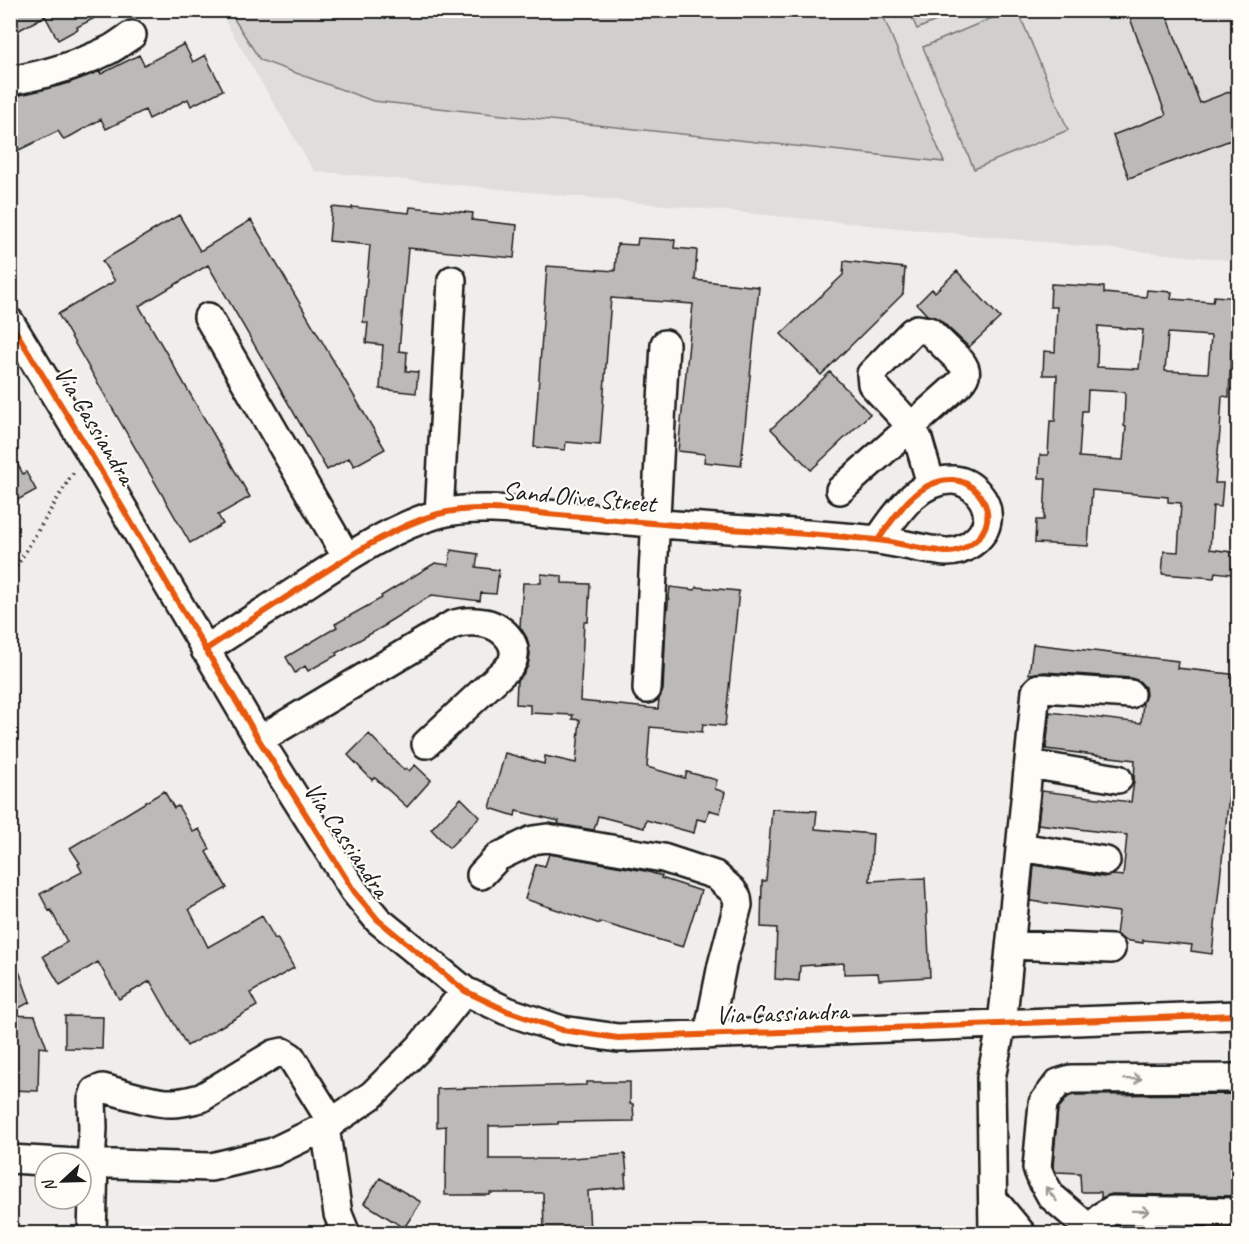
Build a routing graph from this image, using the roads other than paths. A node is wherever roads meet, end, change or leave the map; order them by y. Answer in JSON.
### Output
{"nodes":[{"id":1,"x":132,"y":35,"type":"dead end"},
{"id":2,"x":10,"y":81,"type":"edge"},
{"id":3,"x":452,"y":280,"type":"dead end"},
{"id":4,"x":208,"y":317,"type":"dead end"},
{"id":5,"x":10,"y":322,"type":"edge"},
{"id":6,"x":665,"y":344,"type":"dead end"},
{"id":7,"x":931,"y":484,"type":"junction"},
{"id":8,"x":840,"y":490,"type":"dead end"},
{"id":9,"x":439,"y":514,"type":"junction"},
{"id":10,"x":655,"y":524,"type":"junction"},
{"id":11,"x":878,"y":540,"type":"junction"},
{"id":12,"x":346,"y":558,"type":"junction"},
{"id":13,"x":205,"y":650,"type":"junction"},
{"id":14,"x":647,"y":689,"type":"dead end"},
{"id":15,"x":1130,"y":694,"type":"dead end"},
{"id":16,"x":259,"y":741,"type":"junction"},
{"id":17,"x":426,"y":744,"type":"dead end"},
{"id":18,"x":1029,"y":764,"type":"junction"},
{"id":19,"x":1118,"y":779,"type":"dead end"},
{"id":20,"x":1020,"y":847,"type":"junction"},
{"id":21,"x":1106,"y":861,"type":"dead end"},
{"id":22,"x":481,"y":875,"type":"dead end"},
{"id":23,"x":1011,"y":945,"type":"junction"},
{"id":24,"x":1111,"y":949,"type":"dead end"},
{"id":25,"x":465,"y":992,"type":"junction"},
{"id":26,"x":1239,"y":1015,"type":"edge"},
{"id":27,"x":1002,"y":1023,"type":"junction"},
{"id":28,"x":708,"y":1035,"type":"junction"},
{"id":29,"x":1239,"y":1078,"type":"edge"},
{"id":30,"x":329,"y":1125,"type":"junction"},
{"id":31,"x":89,"y":1151,"type":"edge"},
{"id":32,"x":10,"y":1159,"type":"edge"},
{"id":33,"x":33,"y":1161,"type":"edge"},
{"id":34,"x":93,"y":1164,"type":"edge"},
{"id":35,"x":993,"y":1199,"type":"junction"},
{"id":36,"x":90,"y":1211,"type":"edge"},
{"id":37,"x":1239,"y":1212,"type":"edge"},
{"id":38,"x":1092,"y":1232,"type":"edge"},
{"id":39,"x":92,"y":1233,"type":"edge"},
{"id":40,"x":346,"y":1233,"type":"edge"},
{"id":41,"x":993,"y":1233,"type":"edge"},
{"id":42,"x":1022,"y":1233,"type":"edge"}],
"edges":[{"from":1,"to":2,"type":"street"},
{"from":3,"to":9,"type":"street"},
{"from":4,"to":12,"type":"street"},
{"from":5,"to":13,"type":"street","name":"Via Cassiandra"},
{"from":6,"to":10,"type":"street"},
{"from":7,"to":8,"type":"street"},
{"from":7,"to":11,"type":"street"},
{"from":7,"to":11,"type":"street","name":"Sand Olive Street"},
{"from":9,"to":10,"type":"street","name":"Sand Olive Street"},
{"from":9,"to":12,"type":"street","name":"Sand Olive Street"},
{"from":10,"to":11,"type":"street","name":"Sand Olive Street"},
{"from":10,"to":14,"type":"street"},
{"from":12,"to":13,"type":"street","name":"Sand Olive Street"},
{"from":13,"to":16,"type":"street","name":"Via Cassiandra"},
{"from":15,"to":18,"type":"street"},
{"from":16,"to":17,"type":"street"},
{"from":16,"to":25,"type":"street","name":"Via Cassiandra"},
{"from":18,"to":19,"type":"street"},
{"from":18,"to":20,"type":"street"},
{"from":20,"to":21,"type":"street"},
{"from":20,"to":23,"type":"street"},
{"from":22,"to":28,"type":"street"},
{"from":23,"to":24,"type":"street"},
{"from":23,"to":27,"type":"street"},
{"from":25,"to":28,"type":"street","name":"Via Cassiandra"},
{"from":25,"to":30,"type":"street"},
{"from":26,"to":27,"type":"street","name":"Via Cassiandra"},
{"from":27,"to":28,"type":"street","name":"Via Cassiandra"},
{"from":27,"to":35,"type":"street"},
{"from":38,"to":29,"type":"street","one_way":true},
{"from":30,"to":31,"type":"street"},
{"from":30,"to":34,"type":"street"},
{"from":30,"to":40,"type":"street"},
{"from":32,"to":33,"type":"street"},
{"from":35,"to":41,"type":"street"},
{"from":35,"to":42,"type":"street"},
{"from":36,"to":39,"type":"street"},
{"from":38,"to":37,"type":"street","one_way":true}]}
